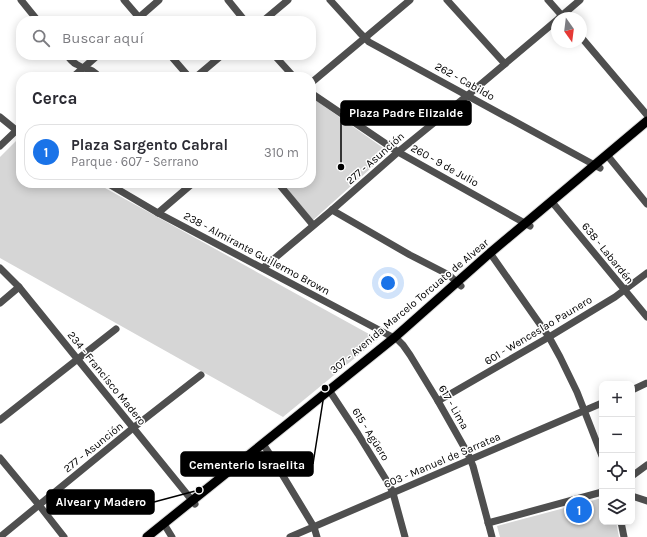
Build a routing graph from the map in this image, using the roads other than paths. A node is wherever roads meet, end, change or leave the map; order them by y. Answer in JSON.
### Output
{"nodes":[{"id":1,"x":21,"y":0,"type":"edge"},
{"id":2,"x":124,"y":0,"type":"edge"},
{"id":3,"x":159,"y":0,"type":"edge"},
{"id":4,"x":228,"y":0,"type":"edge"},
{"id":5,"x":288,"y":0,"type":"edge"},
{"id":6,"x":330,"y":0,"type":"edge"},
{"id":7,"x":410,"y":0,"type":"edge"},
{"id":8,"x":446,"y":0,"type":"edge"},
{"id":9,"x":548,"y":0,"type":"edge"},
{"id":10,"x":580,"y":0,"type":"edge"},
{"id":11,"x":557,"y":12,"type":"edge"},
{"id":12,"x":567,"y":12,"type":"edge"},
{"id":13,"x":34,"y":16,"type":"edge"},
{"id":14,"x":136,"y":16,"type":"edge"},
{"id":15,"x":143,"y":16,"type":"edge"},
{"id":16,"x":241,"y":16,"type":"edge"},
{"id":17,"x":269,"y":16,"type":"edge"},
{"id":18,"x":551,"y":26,"type":"edge"},
{"id":19,"x":364,"y":38,"type":"junction"},
{"id":20,"x":587,"y":44,"type":"edge"},
{"id":21,"x":70,"y":60,"type":"edge"},
{"id":22,"x":93,"y":60,"type":"edge"},
{"id":23,"x":174,"y":60,"type":"edge"},
{"id":24,"x":216,"y":60,"type":"edge"},
{"id":25,"x":279,"y":60,"type":"edge"},
{"id":26,"x":504,"y":64,"type":"junction"},
{"id":27,"x":84,"y":68,"type":"junction"},
{"id":28,"x":79,"y":72,"type":"edge"},
{"id":29,"x":94,"y":72,"type":"edge"},
{"id":30,"x":185,"y":72,"type":"edge"},
{"id":31,"x":202,"y":72,"type":"edge"},
{"id":32,"x":289,"y":72,"type":"edge"},
{"id":33,"x":316,"y":79,"type":"edge"},
{"id":34,"x":468,"y":95,"type":"junction"},
{"id":35,"x":316,"y":96,"type":"edge"},
{"id":36,"x":647,"y":115,"type":"edge"},
{"id":37,"x":0,"y":116,"type":"edge"},
{"id":38,"x":647,"y":121,"type":"edge"},
{"id":39,"x":16,"y":128,"type":"edge"},
{"id":40,"x":647,"y":129,"type":"edge"},
{"id":41,"x":16,"y":133,"type":"edge"},
{"id":42,"x":0,"y":146,"type":"edge"},
{"id":43,"x":398,"y":152,"type":"junction"},
{"id":44,"x":609,"y":157,"type":"junction"},
{"id":45,"x":597,"y":167,"type":"junction"},
{"id":46,"x":116,"y":188,"type":"edge"},
{"id":47,"x":187,"y":188,"type":"edge"},
{"id":48,"x":282,"y":188,"type":"edge"},
{"id":49,"x":553,"y":204,"type":"junction"},
{"id":50,"x":647,"y":204,"type":"edge"},
{"id":51,"x":332,"y":210,"type":"junction"},
{"id":52,"x":158,"y":213,"type":"junction"},
{"id":53,"x":313,"y":225,"type":"junction"},
{"id":54,"x":528,"y":225,"type":"junction"},
{"id":55,"x":492,"y":256,"type":"junction"},
{"id":56,"x":0,"y":268,"type":"edge"},
{"id":57,"x":263,"y":268,"type":"junction"},
{"id":58,"x":647,"y":273,"type":"edge"},
{"id":59,"x":459,"y":284,"type":"junction"},
{"id":60,"x":19,"y":287,"type":"junction"},
{"id":61,"x":624,"y":290,"type":"junction"},
{"id":62,"x":0,"y":302,"type":"edge"},
{"id":63,"x":647,"y":317,"type":"edge"},
{"id":64,"x":116,"y":329,"type":"dead end"},
{"id":65,"x":549,"y":337,"type":"junction"},
{"id":66,"x":396,"y":339,"type":"junction"},
{"id":67,"x":78,"y":359,"type":"junction"},
{"id":68,"x":201,"y":375,"type":"dead end"},
{"id":69,"x":647,"y":383,"type":"edge"},
{"id":70,"x":635,"y":389,"type":"edge"},
{"id":71,"x":330,"y":392,"type":"junction"},
{"id":72,"x":438,"y":401,"type":"junction"},
{"id":73,"x":599,"y":404,"type":"edge"},
{"id":74,"x":585,"y":410,"type":"junction"},
{"id":75,"x":0,"y":420,"type":"edge"},
{"id":76,"x":133,"y":428,"type":"junction"},
{"id":77,"x":264,"y":446,"type":"junction"},
{"id":78,"x":601,"y":453,"type":"edge"},
{"id":79,"x":0,"y":458,"type":"edge"},
{"id":80,"x":471,"y":460,"type":"junction"},
{"id":81,"x":647,"y":465,"type":"edge"},
{"id":82,"x":635,"y":474,"type":"edge"},
{"id":83,"x":393,"y":493,"type":"junction"},
{"id":84,"x":599,"y":493,"type":"edge"},
{"id":85,"x":635,"y":497,"type":"edge"},
{"id":86,"x":647,"y":501,"type":"edge"},
{"id":87,"x":193,"y":503,"type":"junction"},
{"id":88,"x":39,"y":505,"type":"junction"},
{"id":89,"x":488,"y":524,"type":"junction"},
{"id":90,"x":622,"y":525,"type":"edge"},
{"id":91,"x":165,"y":526,"type":"junction"},
{"id":92,"x":314,"y":527,"type":"junction"},
{"id":93,"x":0,"y":537,"type":"edge"},
{"id":94,"x":64,"y":537,"type":"edge"},
{"id":95,"x":147,"y":537,"type":"edge"},
{"id":96,"x":155,"y":537,"type":"edge"},
{"id":97,"x":172,"y":537,"type":"edge"},
{"id":98,"x":290,"y":537,"type":"edge"},
{"id":99,"x":317,"y":537,"type":"edge"},
{"id":100,"x":405,"y":537,"type":"edge"},
{"id":101,"x":492,"y":537,"type":"edge"},
{"id":102,"x":624,"y":537,"type":"edge"}],
"edges":[{"from":1,"to":13,"type":"street"},
{"from":2,"to":14,"type":"street"},
{"from":3,"to":15,"type":"street"},
{"from":4,"to":16,"type":"street"},
{"from":5,"to":17,"type":"street"},
{"from":6,"to":19,"type":"street","name":"262 - Cabildo"},
{"from":7,"to":19,"type":"street"},
{"from":8,"to":26,"type":"street"},
{"from":9,"to":11,"type":"street"},
{"from":10,"to":12,"type":"street","name":"277 - Asunción"},
{"from":18,"to":26,"type":"street","name":"277 - Asunción"},
{"from":19,"to":33,"type":"street"},
{"from":19,"to":34,"type":"street","name":"262 - Cabildo"},
{"from":20,"to":36,"type":"street"},
{"from":21,"to":27,"type":"street"},
{"from":22,"to":27,"type":"street"},
{"from":23,"to":30,"type":"street"},
{"from":24,"to":31,"type":"street"},
{"from":25,"to":32,"type":"street"},
{"from":26,"to":34,"type":"street","name":"277 - Asunción"},
{"from":27,"to":28,"type":"street"},
{"from":27,"to":29,"type":"street"},
{"from":34,"to":43,"type":"street","name":"277 - Asunción"},
{"from":34,"to":45,"type":"street","name":"262 - Cabildo"},
{"from":35,"to":43,"type":"street","name":"260 - 9 de Julio"},
{"from":37,"to":39,"type":"street"},
{"from":38,"to":44,"type":"main road","name":"307 - Avenida Marcelo Torcuato de Alvear"},
{"from":40,"to":44,"type":"main road","name":"307 - Avenida Marcelo Torcuato de Alvear"},
{"from":41,"to":42,"type":"street"},
{"from":43,"to":51,"type":"street","name":"277 - Asunción"},
{"from":43,"to":54,"type":"street","name":"260 - 9 de Julio"},
{"from":44,"to":45,"type":"main road","name":"307 - Avenida Marcelo Torcuato de Alvear"},
{"from":44,"to":50,"type":"street"},
{"from":45,"to":49,"type":"main road","name":"307 - Avenida Marcelo Torcuato de Alvear"},
{"from":46,"to":52,"type":"street","name":"238 - Almirante Guillermo Brown"},
{"from":47,"to":52,"type":"street"},
{"from":48,"to":53,"type":"street"},
{"from":49,"to":54,"type":"main road","name":"307 - Avenida Marcelo Torcuato de Alvear"},
{"from":49,"to":61,"type":"street","name":"638 - Labardén"},
{"from":51,"to":53,"type":"street","name":"277 - Asunción"},
{"from":51,"to":59,"type":"street"},
{"from":52,"to":57,"type":"street","name":"238 - Almirante Guillermo Brown"},
{"from":53,"to":57,"type":"street","name":"277 - Asunción"},
{"from":54,"to":55,"type":"main road","name":"307 - Avenida Marcelo Torcuato de Alvear"},
{"from":55,"to":59,"type":"main road","name":"307 - Avenida Marcelo Torcuato de Alvear"},
{"from":55,"to":65,"type":"street"},
{"from":56,"to":60,"type":"street","name":"234 - Francisco Madero"},
{"from":57,"to":66,"type":"street","name":"238 - Almirante Guillermo Brown"},
{"from":58,"to":61,"type":"street","name":"601 - Wenceslao Paunero"},
{"from":59,"to":66,"type":"main road","name":"307 - Avenida Marcelo Torcuato de Alvear"},
{"from":60,"to":62,"type":"street"},
{"from":60,"to":67,"type":"street","name":"234 - Francisco Madero"},
{"from":61,"to":63,"type":"street","name":"638 - Labardén"},
{"from":61,"to":65,"type":"street","name":"601 - Wenceslao Paunero"},
{"from":64,"to":67,"type":"street"},
{"from":65,"to":72,"type":"street","name":"601 - Wenceslao Paunero"},
{"from":65,"to":74,"type":"street"},
{"from":66,"to":71,"type":"main road","name":"307 - Avenida Marcelo Torcuato de Alvear"},
{"from":66,"to":72,"type":"street","name":"617 - Lima"},
{"from":67,"to":75,"type":"street"},
{"from":67,"to":76,"type":"street","name":"234 - Francisco Madero"},
{"from":68,"to":76,"type":"street","name":"277 - Asunción"},
{"from":69,"to":70,"type":"street"},
{"from":71,"to":77,"type":"main road","name":"307 - Avenida Marcelo Torcuato de Alvear"},
{"from":71,"to":83,"type":"street","name":"615 - Agüero"},
{"from":72,"to":80,"type":"street","name":"617 - Lima"},
{"from":73,"to":74,"type":"street","name":"603 - Manuel de Sarratea"},
{"from":74,"to":78,"type":"street"},
{"from":74,"to":80,"type":"street","name":"603 - Manuel de Sarratea"},
{"from":76,"to":87,"type":"street","name":"234 - Francisco Madero"},
{"from":76,"to":88,"type":"street","name":"277 - Asunción"},
{"from":77,"to":87,"type":"main road","name":"307 - Avenida Marcelo Torcuato de Alvear"},
{"from":77,"to":92,"type":"street"},
{"from":79,"to":88,"type":"street"},
{"from":80,"to":83,"type":"street","name":"603 - Manuel de Sarratea"},
{"from":80,"to":89,"type":"street","name":"617 - Lima"},
{"from":81,"to":82,"type":"street"},
{"from":83,"to":92,"type":"street","name":"603 - Manuel de Sarratea"},
{"from":83,"to":100,"type":"street","name":"615 - Agüero"},
{"from":84,"to":89,"type":"street"},
{"from":85,"to":86,"type":"street"},
{"from":87,"to":91,"type":"main road","name":"307 - Avenida Marcelo Torcuato de Alvear"},
{"from":88,"to":93,"type":"street","name":"277 - Asunción"},
{"from":88,"to":94,"type":"street"},
{"from":89,"to":101,"type":"street","name":"617 - Lima"},
{"from":90,"to":102,"type":"street"},
{"from":91,"to":95,"type":"main road","name":"307 - Avenida Marcelo Torcuato de Alvear"},
{"from":91,"to":96,"type":"main road","name":"307 - Avenida Marcelo Torcuato de Alvear"},
{"from":91,"to":97,"type":"street"},
{"from":92,"to":98,"type":"street","name":"603 - Manuel de Sarratea"},
{"from":92,"to":99,"type":"street"}]}
